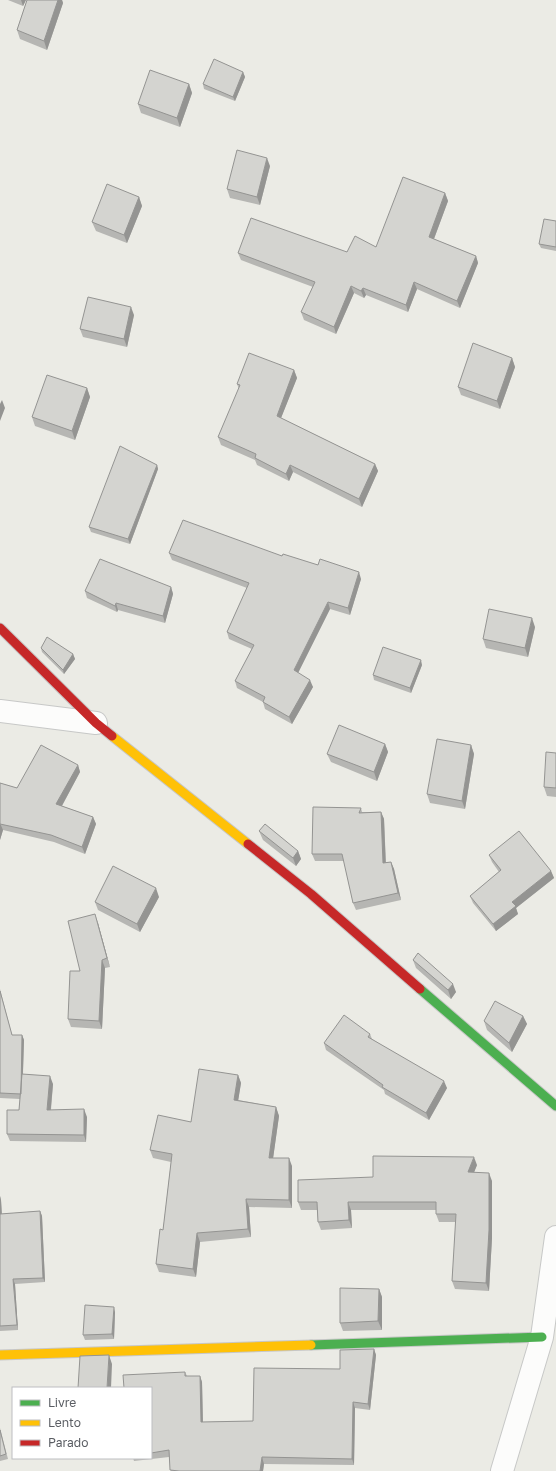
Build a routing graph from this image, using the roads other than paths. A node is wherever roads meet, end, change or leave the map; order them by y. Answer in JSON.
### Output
{"nodes":[{"id":1,"x":0,"y":628,"type":"edge"},
{"id":2,"x":0,"y":711,"type":"edge"},
{"id":3,"x":96,"y":723,"type":"junction"},
{"id":4,"x":556,"y":1106,"type":"edge"},
{"id":5,"x":556,"y":1237,"type":"edge"},
{"id":6,"x":542,"y":1337,"type":"junction"},
{"id":7,"x":0,"y":1355,"type":"edge"},
{"id":8,"x":502,"y":1471,"type":"edge"}],
"edges":[{"from":1,"to":3,"type":"street"},
{"from":2,"to":3,"type":"street"},
{"from":3,"to":4,"type":"street"},
{"from":5,"to":6,"type":"street"},
{"from":6,"to":7,"type":"street"},
{"from":6,"to":8,"type":"street"}]}
